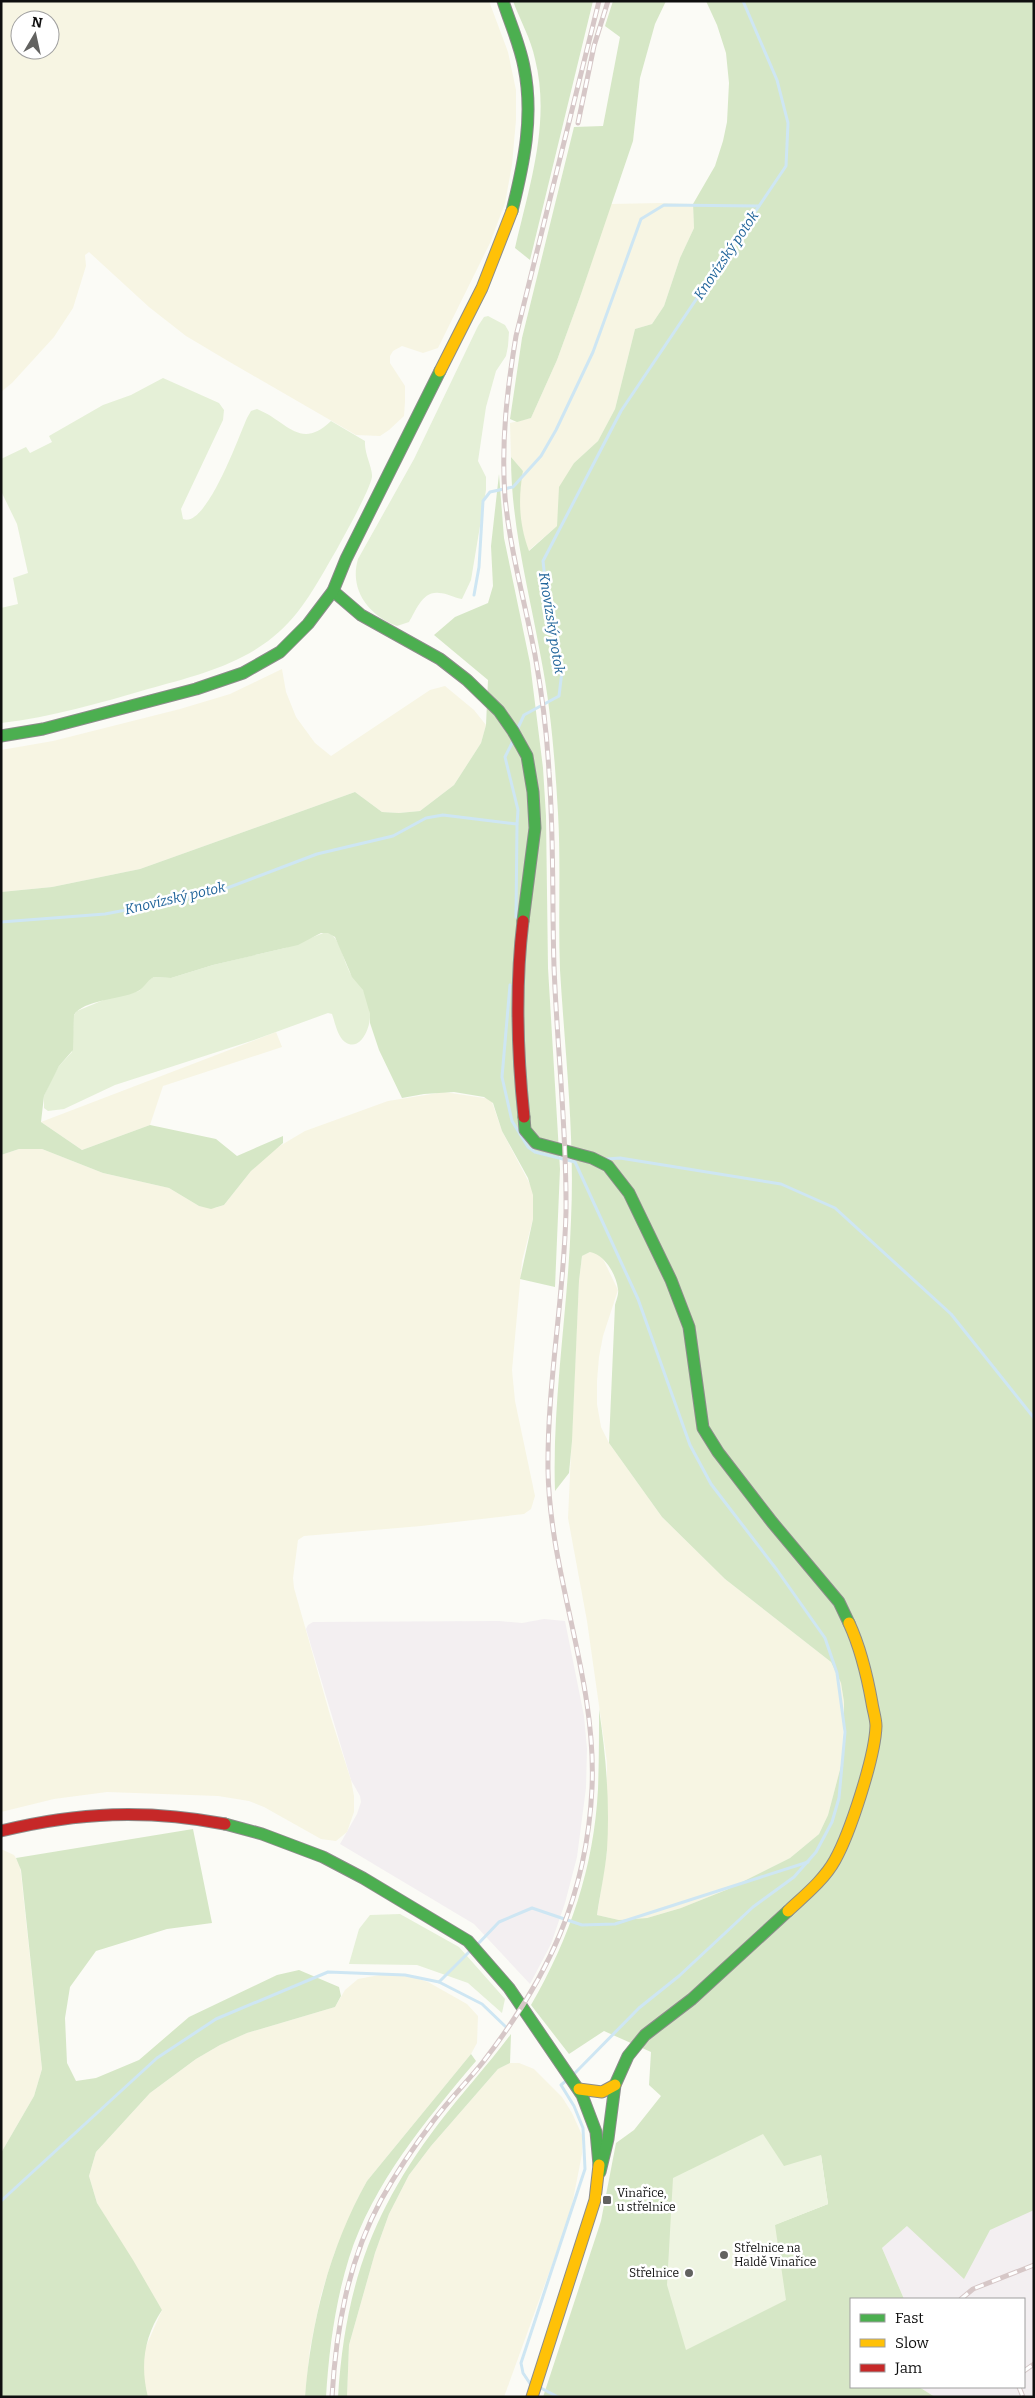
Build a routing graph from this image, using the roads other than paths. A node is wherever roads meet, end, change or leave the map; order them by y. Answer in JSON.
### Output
{"nodes":[{"id":1,"x":503,"y":1,"type":"edge"},
{"id":2,"x":333,"y":591,"type":"junction"},
{"id":3,"x":1,"y":736,"type":"edge"},
{"id":4,"x":1,"y":1831,"type":"edge"},
{"id":5,"x":577,"y":2085,"type":"junction"},
{"id":6,"x":615,"y":2085,"type":"junction"},
{"id":7,"x":600,"y":2172,"type":"junction"},
{"id":8,"x":534,"y":2390,"type":"edge"}],
"edges":[{"from":1,"to":2,"type":"street"},
{"from":2,"to":3,"type":"street"},
{"from":2,"to":6,"type":"street"},
{"from":4,"to":5,"type":"street"},
{"from":5,"to":6,"type":"street"},
{"from":5,"to":7,"type":"street"},
{"from":6,"to":7,"type":"street"},
{"from":7,"to":8,"type":"street"}]}
